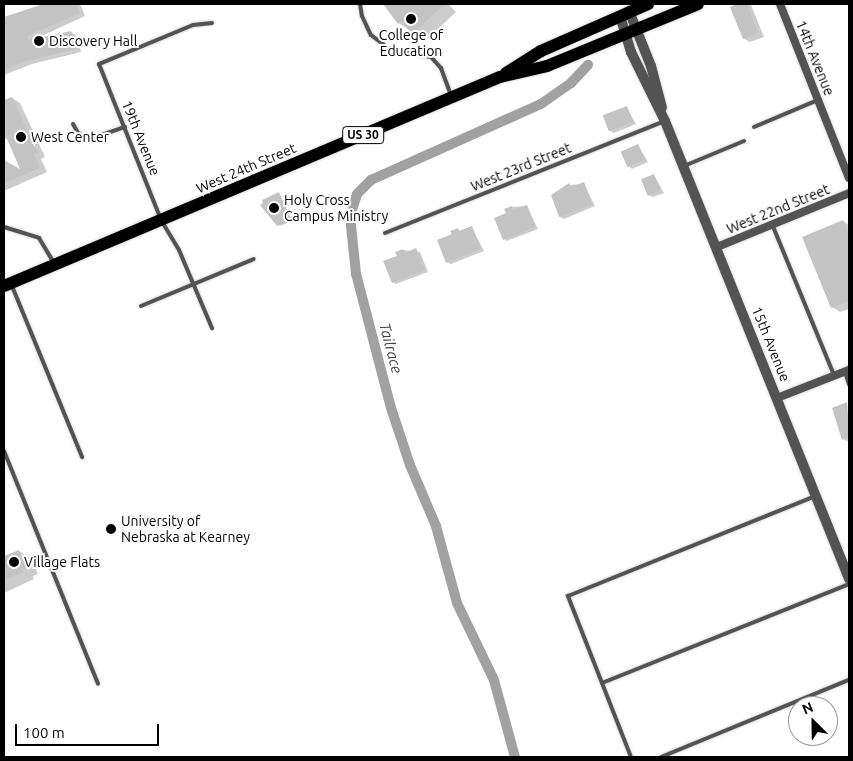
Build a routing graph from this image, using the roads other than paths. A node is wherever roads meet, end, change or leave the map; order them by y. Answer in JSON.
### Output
{"nodes":[{"id":1,"x":360,"y":4,"type":"edge"},
{"id":2,"x":648,"y":4,"type":"edge"},
{"id":3,"x":698,"y":4,"type":"edge"},
{"id":4,"x":780,"y":4,"type":"edge"},
{"id":5,"x":624,"y":14,"type":"junction"},
{"id":6,"x":212,"y":23,"type":"dead end"},
{"id":7,"x":631,"y":32,"type":"junction"},
{"id":8,"x":500,"y":77,"type":"junction"},
{"id":9,"x":452,"y":97,"type":"junction"},
{"id":10,"x":818,"y":100,"type":"junction"},
{"id":11,"x":665,"y":121,"type":"junction"},
{"id":12,"x":73,"y":124,"type":"dead end"},
{"id":13,"x":125,"y":127,"type":"junction"},
{"id":14,"x":754,"y":127,"type":"dead end"},
{"id":15,"x":744,"y":141,"type":"dead end"},
{"id":16,"x":684,"y":166,"type":"junction"},
{"id":17,"x":849,"y":178,"type":"edge"},
{"id":18,"x":849,"y":193,"type":"edge"},
{"id":19,"x":161,"y":220,"type":"junction"},
{"id":20,"x":772,"y":224,"type":"junction"},
{"id":21,"x":4,"y":227,"type":"edge"},
{"id":22,"x":385,"y":233,"type":"dead end"},
{"id":23,"x":717,"y":247,"type":"junction"},
{"id":24,"x":254,"y":259,"type":"dead end"},
{"id":25,"x":55,"y":265,"type":"junction"},
{"id":26,"x":194,"y":284,"type":"junction"},
{"id":27,"x":7,"y":285,"type":"edge"},
{"id":28,"x":141,"y":306,"type":"dead end"},
{"id":29,"x":212,"y":328,"type":"dead end"},
{"id":30,"x":847,"y":371,"type":"edge"},
{"id":31,"x":834,"y":376,"type":"junction"},
{"id":32,"x":849,"y":384,"type":"edge"},
{"id":33,"x":778,"y":398,"type":"junction"},
{"id":34,"x":4,"y":451,"type":"edge"},
{"id":35,"x":82,"y":457,"type":"dead end"},
{"id":36,"x":817,"y":496,"type":"junction"},
{"id":37,"x":845,"y":556,"type":"edge"},
{"id":38,"x":849,"y":579,"type":"edge"},
{"id":39,"x":849,"y":584,"type":"edge"},
{"id":40,"x":849,"y":680,"type":"edge"},
{"id":41,"x":602,"y":683,"type":"junction"},
{"id":42,"x":98,"y":684,"type":"dead end"},
{"id":43,"x":632,"y":757,"type":"edge"},
{"id":44,"x":661,"y":757,"type":"edge"}],
"edges":[{"from":1,"to":9,"type":"lane"},
{"from":2,"to":5,"type":"main road","name":"West 24th Street","number":"US 30"},
{"from":3,"to":7,"type":"main road","name":"West 24th Street","number":"US 30"},
{"from":4,"to":10,"type":"street","name":"14th Avenue"},
{"from":5,"to":7,"type":"street","name":"15th Avenue"},
{"from":5,"to":8,"type":"main road","name":"West 24th Street","number":"US 30"},
{"from":6,"to":13,"type":"lane","name":"19th Avenue"},
{"from":7,"to":8,"type":"main road","name":"West 24th Street","number":"US 30"},
{"from":7,"to":11,"type":"street","name":"15th Avenue"},
{"from":8,"to":9,"type":"main road","name":"West 24th Street","number":"US 30"},
{"from":9,"to":19,"type":"main road","name":"West 24th Street","number":"US 30"},
{"from":10,"to":14,"type":"lane"},
{"from":10,"to":17,"type":"street","name":"14th Avenue"},
{"from":11,"to":16,"type":"street","name":"15th Avenue"},
{"from":11,"to":22,"type":"lane","name":"West 23rd Street"},
{"from":12,"to":13,"type":"lane"},
{"from":13,"to":19,"type":"lane","name":"19th Avenue"},
{"from":15,"to":16,"type":"lane"},
{"from":16,"to":23,"type":"street","name":"15th Avenue"},
{"from":18,"to":20,"type":"street","name":"West 22nd Street"},
{"from":19,"to":25,"type":"main road","name":"West 24th Street","number":"US 30"},
{"from":19,"to":26,"type":"lane","name":"19th Avenue"},
{"from":20,"to":23,"type":"street","name":"West 22nd Street"},
{"from":20,"to":31,"type":"lane"},
{"from":21,"to":25,"type":"lane"},
{"from":23,"to":33,"type":"street","name":"15th Avenue"},
{"from":24,"to":26,"type":"lane"},
{"from":25,"to":27,"type":"main road","name":"West 24th Street","number":"US 30"},
{"from":26,"to":28,"type":"lane"},
{"from":26,"to":29,"type":"lane","name":"19th Avenue"},
{"from":27,"to":35,"type":"lane"},
{"from":30,"to":31,"type":"street"},
{"from":30,"to":32,"type":"lane"},
{"from":31,"to":33,"type":"street"},
{"from":33,"to":36,"type":"street","name":"15th Avenue"},
{"from":34,"to":42,"type":"lane"},
{"from":36,"to":37,"type":"street","name":"15th Avenue"},
{"from":36,"to":41,"type":"lane"},
{"from":37,"to":38,"type":"street","name":"15th Avenue"},
{"from":39,"to":41,"type":"lane"},
{"from":40,"to":44,"type":"lane"},
{"from":41,"to":43,"type":"lane"}]}
